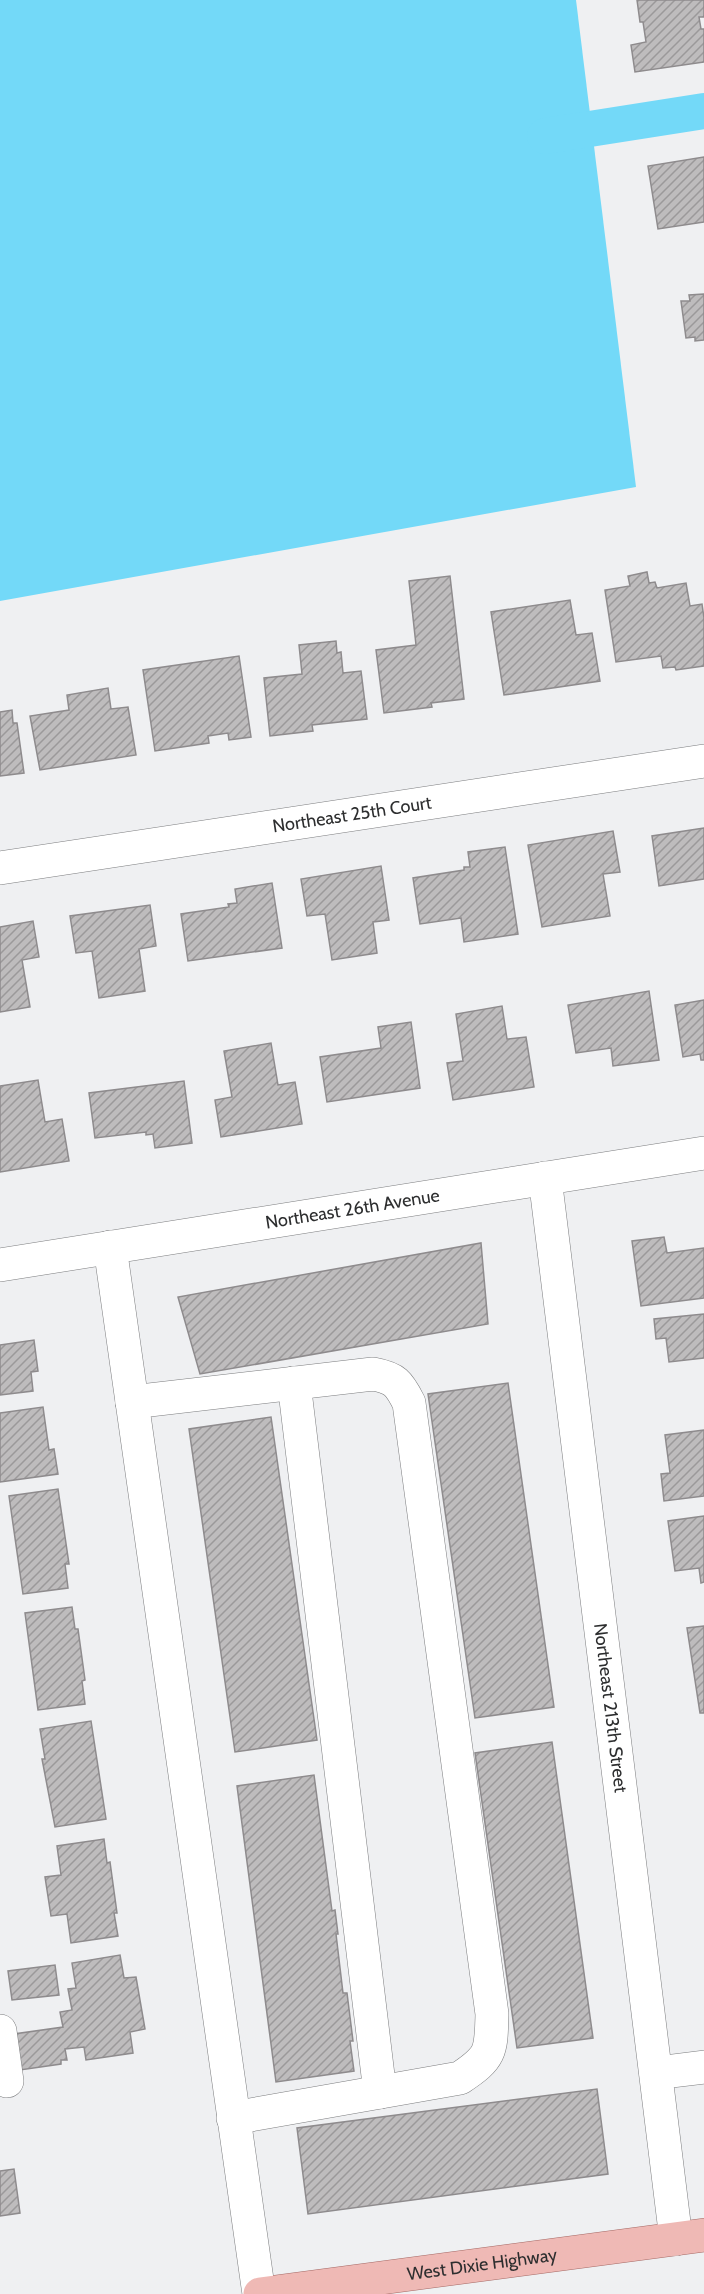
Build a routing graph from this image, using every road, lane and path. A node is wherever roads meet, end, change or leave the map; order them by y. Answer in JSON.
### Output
{"nodes":[{"id":1,"x":704,"y":761,"type":"edge"},
{"id":2,"x":0,"y":868,"type":"edge"},
{"id":3,"x":704,"y":1153,"type":"edge"},
{"id":4,"x":545,"y":1178,"type":"junction"},
{"id":5,"x":110,"y":1247,"type":"junction"},
{"id":6,"x":0,"y":1265,"type":"edge"},
{"id":7,"x":294,"y":1383,"type":"junction"},
{"id":8,"x":132,"y":1402,"type":"junction"},
{"id":9,"x":0,"y":2031,"type":"edge"},
{"id":10,"x":704,"y":2067,"type":"edge"},
{"id":11,"x":656,"y":2073,"type":"junction"},
{"id":12,"x":7,"y":2081,"type":"dead end"},
{"id":13,"x":380,"y":2092,"type":"junction"},
{"id":14,"x":233,"y":2118,"type":"junction"},
{"id":15,"x":690,"y":2237,"type":"edge"},
{"id":16,"x":259,"y":2294,"type":"edge"}],
"edges":[{"from":1,"to":2,"type":"street","name":"Northeast 25th Court"},
{"from":3,"to":4,"type":"street","name":"Northeast 26th Avenue"},
{"from":4,"to":5,"type":"street","name":"Northeast 26th Avenue"},
{"from":4,"to":11,"type":"street","name":"Northeast 213th Street"},
{"from":5,"to":6,"type":"street","name":"Northeast 26th Avenue"},
{"from":5,"to":8,"type":"street"},
{"from":7,"to":8,"type":"street"},
{"from":7,"to":13,"type":"street"},
{"from":7,"to":13,"type":"street"},
{"from":8,"to":14,"type":"street"},
{"from":9,"to":12,"type":"street"},
{"from":10,"to":11,"type":"street"},
{"from":11,"to":15,"type":"street","name":"Northeast 213th Street"},
{"from":13,"to":14,"type":"street"},
{"from":14,"to":16,"type":"street"},
{"from":15,"to":16,"type":"main road","name":"West Dixie Highway"}]}
